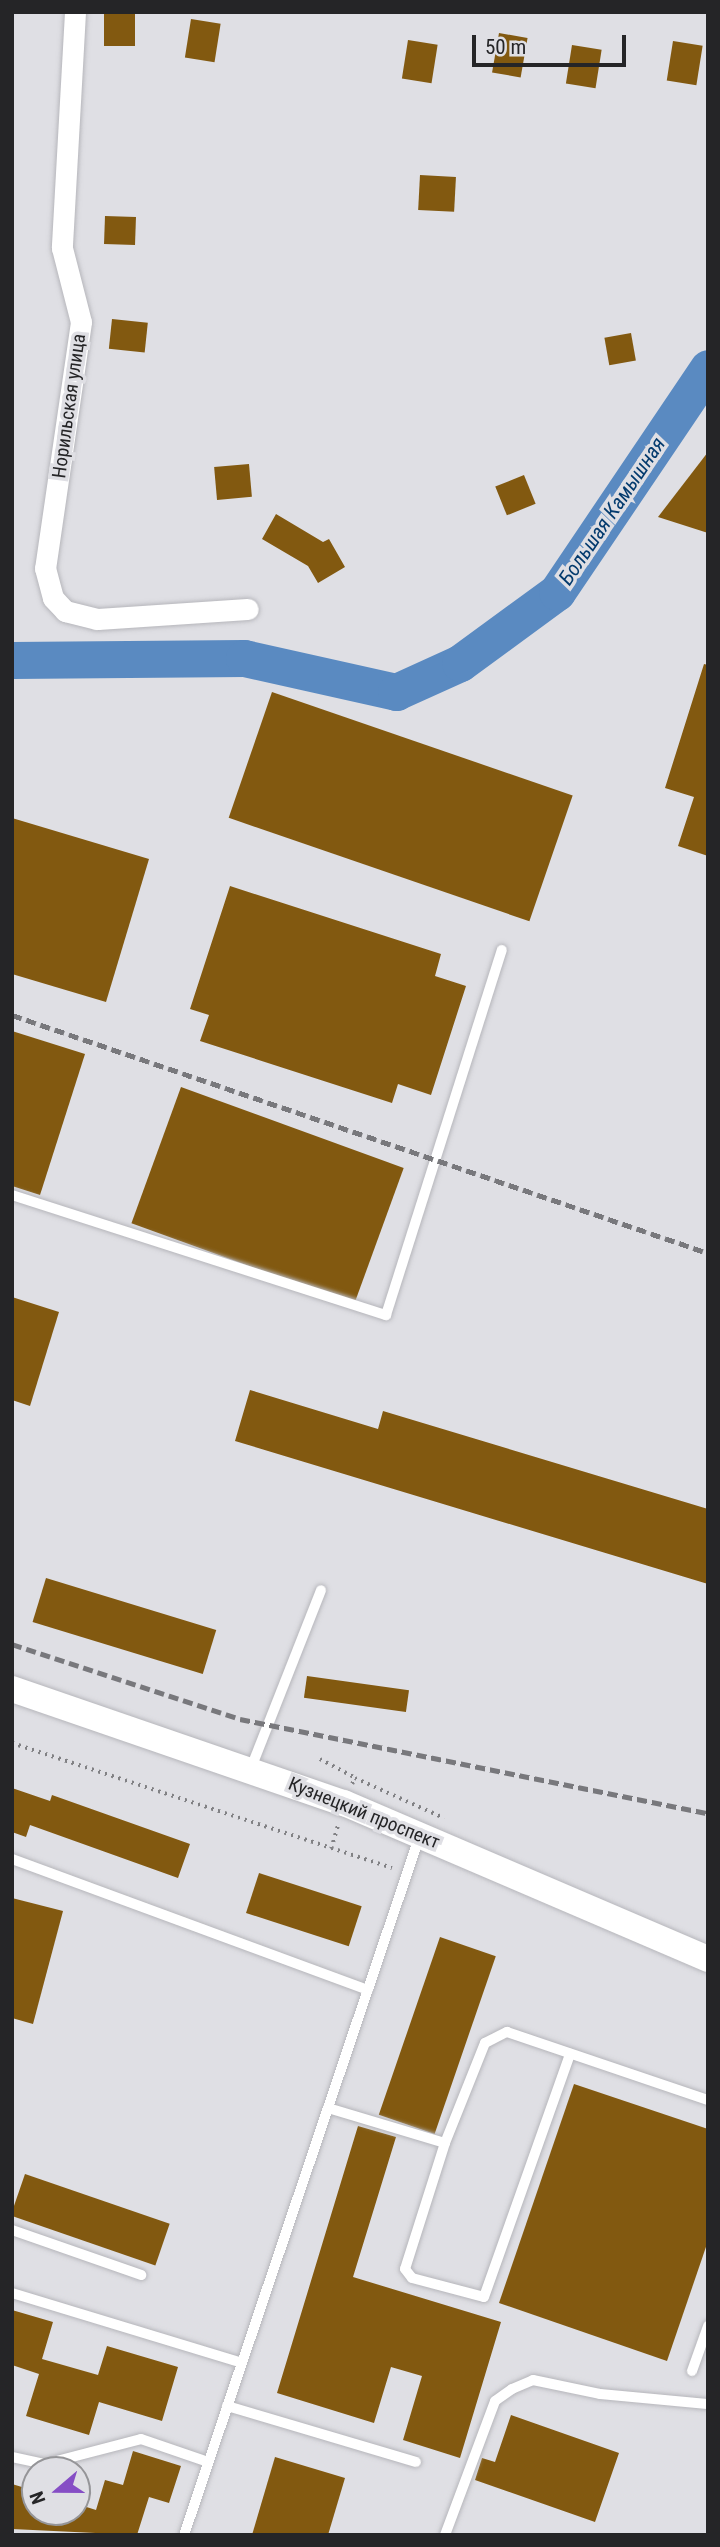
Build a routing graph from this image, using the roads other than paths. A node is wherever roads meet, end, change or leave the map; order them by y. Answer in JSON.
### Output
{"nodes":[{"id":1,"x":75,"y":12,"type":"edge"},
{"id":2,"x":248,"y":609,"type":"dead end"},
{"id":3,"x":502,"y":950,"type":"dead end"},
{"id":4,"x":12,"y":1195,"type":"edge"},
{"id":5,"x":321,"y":1590,"type":"dead end"},
{"id":6,"x":12,"y":1689,"type":"edge"},
{"id":7,"x":251,"y":1768,"type":"junction"},
{"id":8,"x":420,"y":1835,"type":"junction"},
{"id":9,"x":12,"y":1859,"type":"edge"},
{"id":10,"x":708,"y":1959,"type":"edge"},
{"id":11,"x":368,"y":1990,"type":"junction"},
{"id":12,"x":570,"y":2054,"type":"junction"},
{"id":13,"x":708,"y":2100,"type":"edge"},
{"id":14,"x":328,"y":2108,"type":"junction"},
{"id":15,"x":444,"y":2143,"type":"junction"},
{"id":16,"x":12,"y":2230,"type":"edge"},
{"id":17,"x":141,"y":2275,"type":"dead end"},
{"id":18,"x":12,"y":2293,"type":"edge"},
{"id":19,"x":708,"y":2326,"type":"edge"},
{"id":20,"x":242,"y":2363,"type":"junction"},
{"id":21,"x":692,"y":2371,"type":"dead end"},
{"id":22,"x":708,"y":2403,"type":"edge"},
{"id":23,"x":227,"y":2406,"type":"junction"},
{"id":24,"x":12,"y":2457,"type":"edge"},
{"id":25,"x":208,"y":2462,"type":"junction"},
{"id":26,"x":416,"y":2462,"type":"dead end"},
{"id":27,"x":184,"y":2535,"type":"edge"},
{"id":28,"x":445,"y":2535,"type":"edge"}],
"edges":[{"from":1,"to":2,"type":"street","name":"Норильская улица"},
{"from":3,"to":4,"type":"lane"},
{"from":5,"to":7,"type":"lane"},
{"from":6,"to":7,"type":"street","name":"Кузнецкий проспект"},
{"from":7,"to":8,"type":"street","name":"Кузнецкий проспект"},
{"from":8,"to":10,"type":"street","name":"Кузнецкий проспект"},
{"from":8,"to":11,"type":"lane"},
{"from":9,"to":11,"type":"lane"},
{"from":11,"to":14,"type":"lane"},
{"from":12,"to":13,"type":"lane"},
{"from":12,"to":15,"type":"lane"},
{"from":12,"to":15,"type":"lane"},
{"from":14,"to":15,"type":"lane"},
{"from":14,"to":20,"type":"lane"},
{"from":16,"to":17,"type":"lane"},
{"from":18,"to":20,"type":"lane"},
{"from":19,"to":21,"type":"lane"},
{"from":20,"to":23,"type":"lane"},
{"from":22,"to":28,"type":"lane"},
{"from":23,"to":25,"type":"lane"},
{"from":23,"to":26,"type":"lane"},
{"from":24,"to":25,"type":"lane"},
{"from":25,"to":27,"type":"lane"}]}
